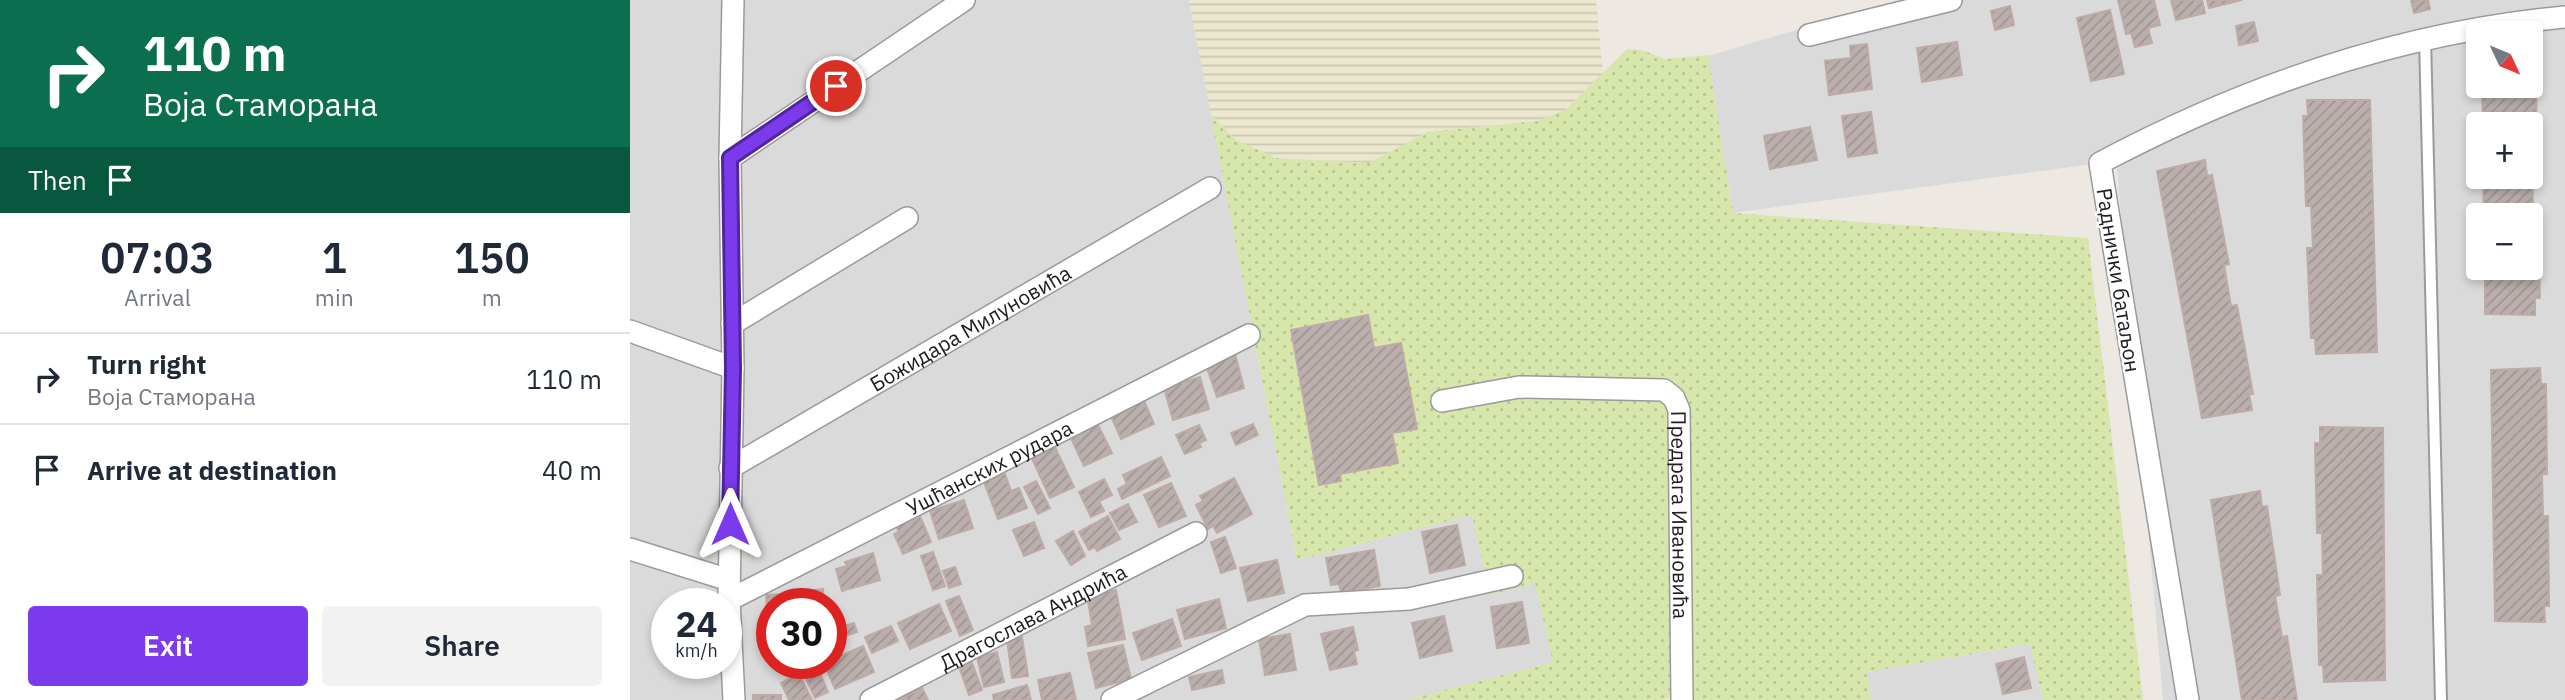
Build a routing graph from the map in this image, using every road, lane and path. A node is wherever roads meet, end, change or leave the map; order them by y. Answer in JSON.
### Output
{"nodes":[{"id":1,"x":964,"y":0,"type":"edge"},
{"id":2,"x":1951,"y":0,"type":"edge"},
{"id":3,"x":734,"y":1,"type":"edge"},
{"id":4,"x":2565,"y":17,"type":"edge"},
{"id":5,"x":1809,"y":35,"type":"dead end"},
{"id":6,"x":2425,"y":37,"type":"junction"},
{"id":7,"x":730,"y":158,"type":"junction"},
{"id":8,"x":1210,"y":188,"type":"dead end"},
{"id":9,"x":907,"y":218,"type":"dead end"},
{"id":10,"x":732,"y":324,"type":"junction"},
{"id":11,"x":630,"y":331,"type":"edge"},
{"id":12,"x":1249,"y":335,"type":"dead end"},
{"id":13,"x":733,"y":368,"type":"junction"},
{"id":14,"x":1442,"y":401,"type":"dead end"},
{"id":15,"x":730,"y":468,"type":"junction"},
{"id":16,"x":1196,"y":533,"type":"dead end"},
{"id":17,"x":630,"y":549,"type":"edge"},
{"id":18,"x":1513,"y":576,"type":"dead end"},
{"id":19,"x":724,"y":588,"type":"edge"},
{"id":20,"x":729,"y":588,"type":"edge"},
{"id":21,"x":733,"y":588,"type":"edge"},
{"id":22,"x":733,"y":679,"type":"edge"},
{"id":23,"x":734,"y":700,"type":"edge"},
{"id":24,"x":871,"y":700,"type":"edge"},
{"id":25,"x":1112,"y":700,"type":"edge"},
{"id":26,"x":1682,"y":700,"type":"edge"},
{"id":27,"x":2188,"y":700,"type":"edge"},
{"id":28,"x":2441,"y":700,"type":"edge"}],
"edges":[{"from":1,"to":7,"type":"street"},
{"from":2,"to":5,"type":"street"},
{"from":3,"to":7,"type":"street"},
{"from":4,"to":6,"type":"street","name":"Раднички батаљон"},
{"from":6,"to":27,"type":"street","name":"Раднички батаљон"},
{"from":6,"to":28,"type":"lane"},
{"from":7,"to":10,"type":"street"},
{"from":8,"to":15,"type":"street","name":"Божидара Милуновића"},
{"from":9,"to":10,"type":"street"},
{"from":10,"to":13,"type":"street"},
{"from":11,"to":13,"type":"street"},
{"from":12,"to":21,"type":"street","name":"Ушћанских рудара"},
{"from":13,"to":15,"type":"street"},
{"from":14,"to":26,"type":"street","name":"Предрага Ивановића"},
{"from":15,"to":20,"type":"street"},
{"from":16,"to":24,"type":"street","name":"Драгослава Андрића"},
{"from":17,"to":19,"type":"street"},
{"from":18,"to":25,"type":"street"},
{"from":22,"to":23,"type":"street"}]}
